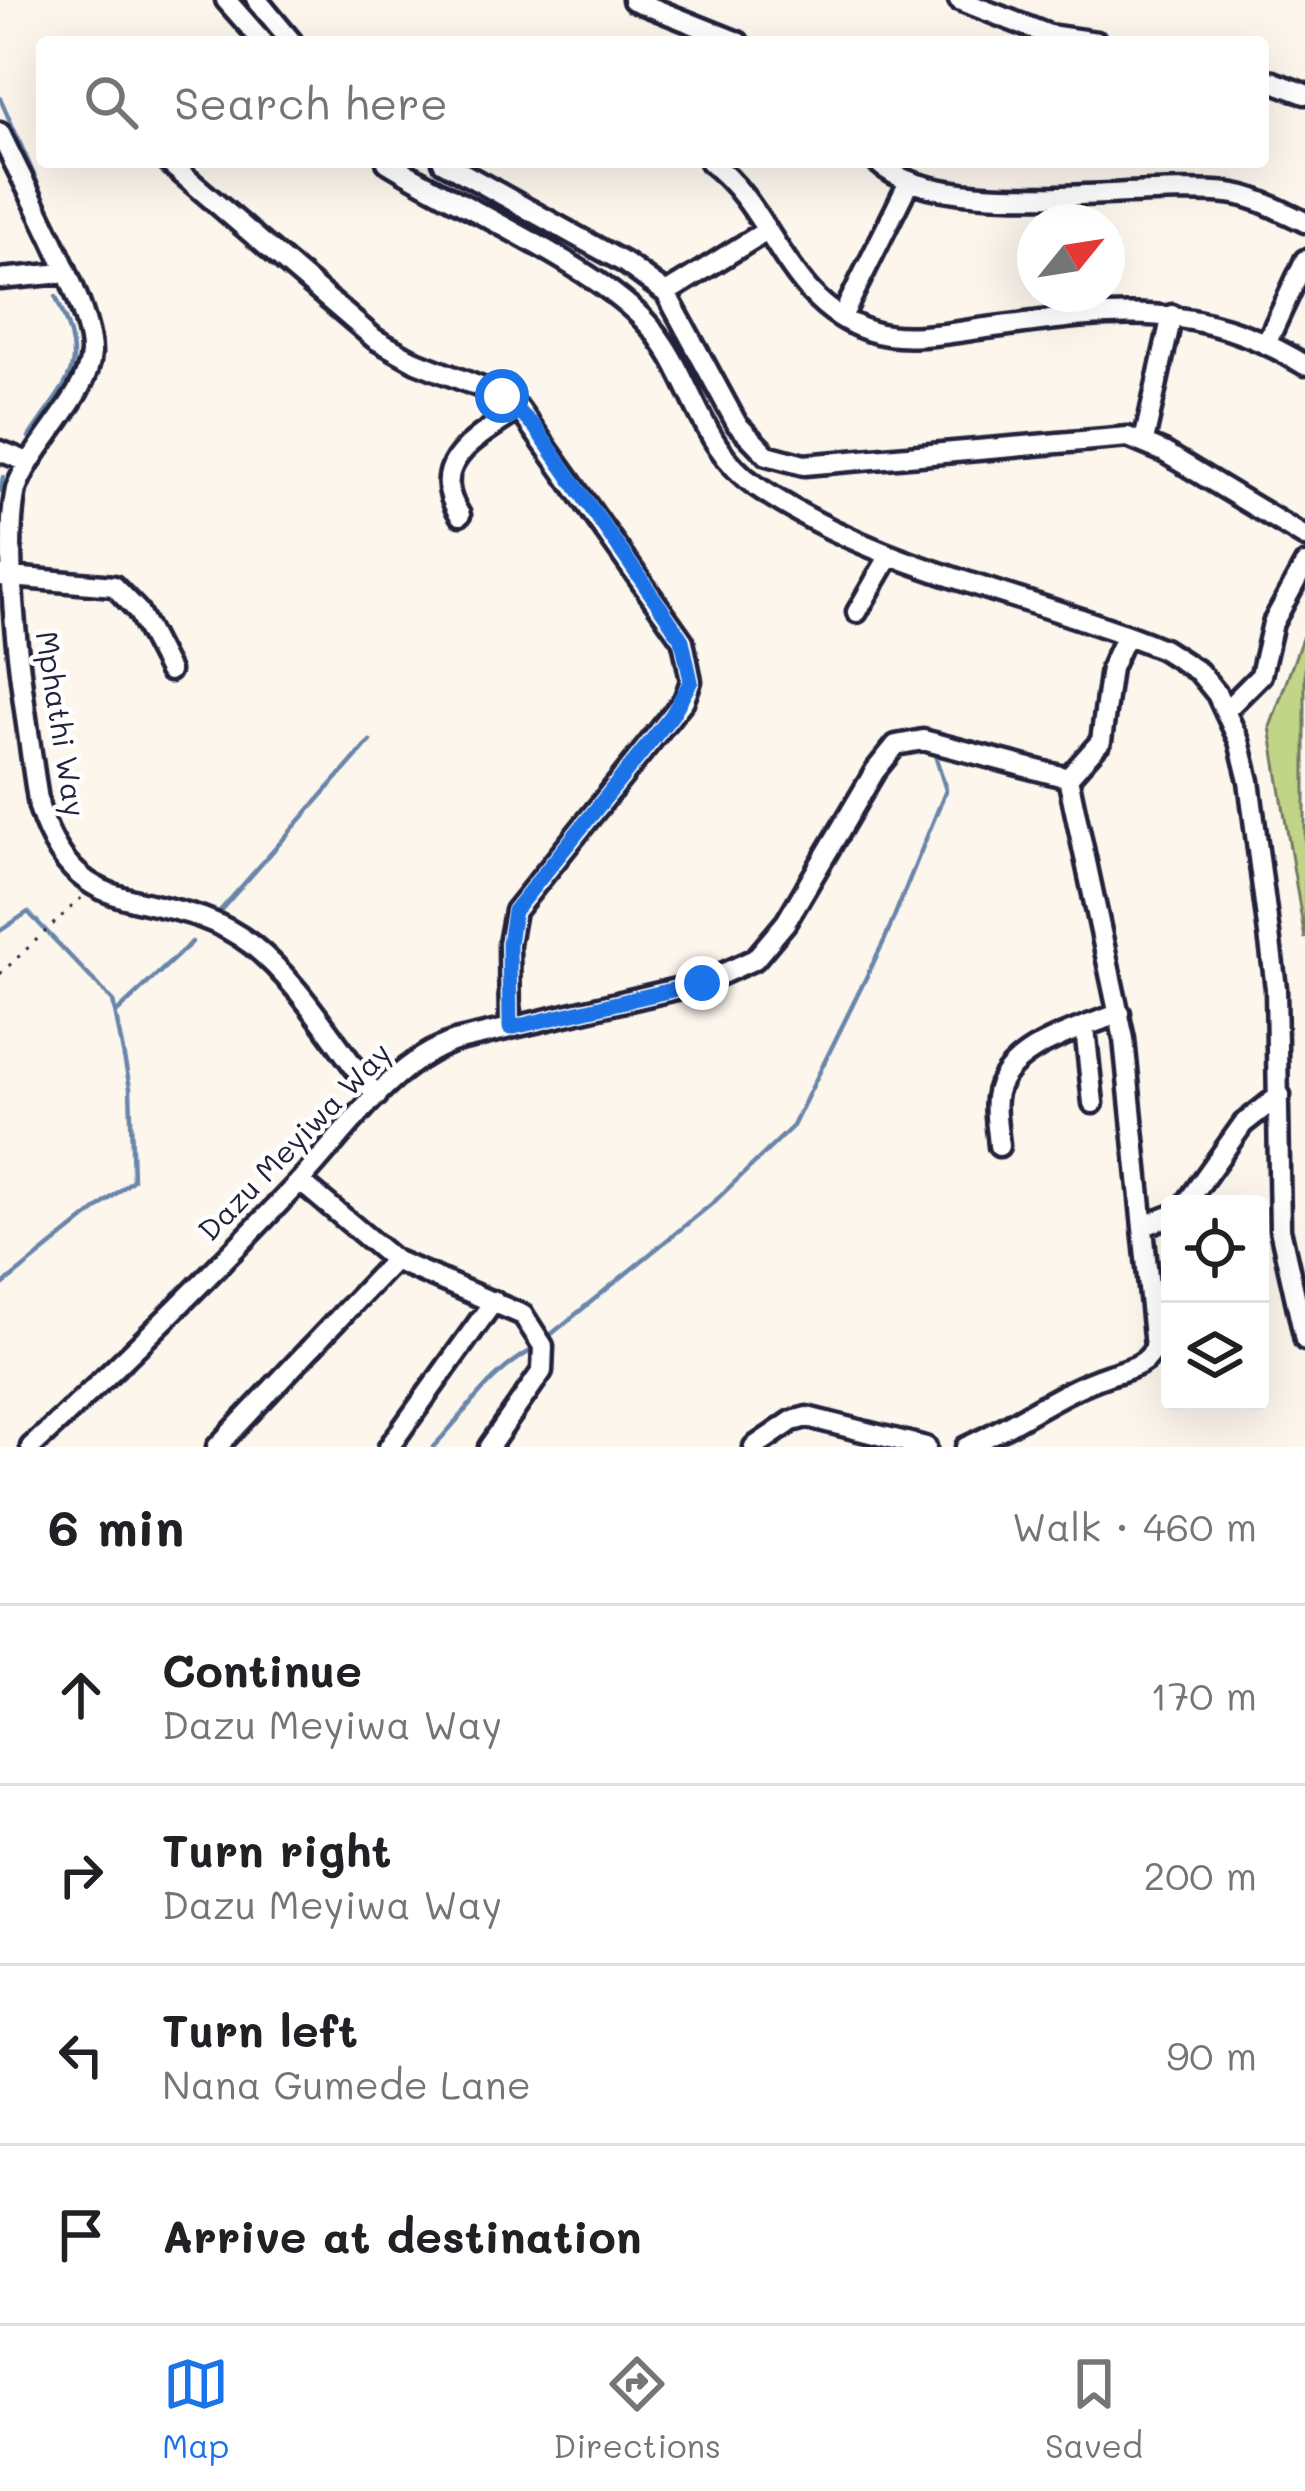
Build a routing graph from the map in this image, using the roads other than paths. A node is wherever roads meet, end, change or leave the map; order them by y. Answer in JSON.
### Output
{"nodes":[{"id":1,"x":226,"y":0,"type":"edge"},
{"id":2,"x":257,"y":0,"type":"edge"},
{"id":3,"x":633,"y":0,"type":"edge"},
{"id":4,"x":959,"y":0,"type":"edge"},
{"id":5,"x":252,"y":36,"type":"edge"},
{"id":6,"x":287,"y":36,"type":"edge"},
{"id":7,"x":723,"y":36,"type":"edge"},
{"id":8,"x":1056,"y":36,"type":"edge"},
{"id":9,"x":1269,"y":80,"type":"edge"},
{"id":10,"x":1305,"y":94,"type":"edge"},
{"id":11,"x":0,"y":134,"type":"edge"},
{"id":12,"x":175,"y":168,"type":"edge"},
{"id":13,"x":397,"y":168,"type":"edge"},
{"id":14,"x":454,"y":168,"type":"edge"},
{"id":15,"x":716,"y":168,"type":"edge"},
{"id":16,"x":885,"y":168,"type":"edge"},
{"id":17,"x":908,"y":184,"type":"junction"},
{"id":18,"x":1305,"y":222,"type":"edge"},
{"id":19,"x":766,"y":231,"type":"junction"},
{"id":20,"x":1305,"y":260,"type":"edge"},
{"id":21,"x":63,"y":273,"type":"junction"},
{"id":22,"x":0,"y":279,"type":"edge"},
{"id":23,"x":666,"y":292,"type":"junction"},
{"id":24,"x":1172,"y":315,"type":"junction"},
{"id":25,"x":842,"y":317,"type":"junction"},
{"id":26,"x":1267,"y":342,"type":"junction"},
{"id":27,"x":1305,"y":365,"type":"edge"},
{"id":28,"x":519,"y":409,"type":"junction"},
{"id":29,"x":1144,"y":441,"type":"junction"},
{"id":30,"x":0,"y":451,"type":"edge"},
{"id":31,"x":28,"y":462,"type":"junction"},
{"id":32,"x":460,"y":515,"type":"dead end"},
{"id":33,"x":1305,"y":538,"type":"edge"},
{"id":34,"x":890,"y":555,"type":"junction"},
{"id":35,"x":1305,"y":565,"type":"edge"},
{"id":36,"x":3,"y":576,"type":"edge"},
{"id":37,"x":857,"y":612,"type":"dead end"},
{"id":38,"x":1126,"y":635,"type":"junction"},
{"id":39,"x":170,"y":671,"type":"dead end"},
{"id":40,"x":1226,"y":710,"type":"junction"},
{"id":41,"x":1069,"y":778,"type":"junction"},
{"id":42,"x":1120,"y":1013,"type":"junction"},
{"id":43,"x":510,"y":1028,"type":"junction"},
{"id":44,"x":1085,"y":1028,"type":"junction"},
{"id":45,"x":1280,"y":1095,"type":"junction"},
{"id":46,"x":377,"y":1096,"type":"junction"},
{"id":47,"x":1093,"y":1103,"type":"dead end"},
{"id":48,"x":999,"y":1146,"type":"dead end"},
{"id":49,"x":300,"y":1181,"type":"junction"},
{"id":50,"x":1192,"y":1195,"type":"edge"},
{"id":51,"x":1161,"y":1219,"type":"edge"},
{"id":52,"x":1144,"y":1226,"type":"junction"},
{"id":53,"x":394,"y":1260,"type":"junction"},
{"id":54,"x":494,"y":1301,"type":"junction"},
{"id":55,"x":1305,"y":1340,"type":"edge"},
{"id":56,"x":1160,"y":1356,"type":"edge"},
{"id":57,"x":31,"y":1447,"type":"edge"},
{"id":58,"x":218,"y":1447,"type":"edge"},
{"id":59,"x":388,"y":1447,"type":"edge"},
{"id":60,"x":489,"y":1447,"type":"edge"},
{"id":61,"x":754,"y":1447,"type":"edge"},
{"id":62,"x":926,"y":1447,"type":"edge"},
{"id":63,"x":966,"y":1447,"type":"edge"}],
"edges":[{"from":1,"to":5,"type":"street"},
{"from":2,"to":6,"type":"street"},
{"from":3,"to":7,"type":"street"},
{"from":4,"to":8,"type":"street"},
{"from":9,"to":10,"type":"street"},
{"from":11,"to":21,"type":"street"},
{"from":12,"to":28,"type":"street"},
{"from":13,"to":34,"type":"street"},
{"from":14,"to":23,"type":"street"},
{"from":15,"to":19,"type":"street"},
{"from":16,"to":17,"type":"street"},
{"from":17,"to":18,"type":"street"},
{"from":17,"to":25,"type":"street"},
{"from":19,"to":23,"type":"street"},
{"from":19,"to":25,"type":"street"},
{"from":20,"to":26,"type":"street"},
{"from":21,"to":22,"type":"street"},
{"from":21,"to":31,"type":"street","name":"Mphathi Way"},
{"from":23,"to":29,"type":"street"},
{"from":24,"to":25,"type":"street"},
{"from":24,"to":26,"type":"street"},
{"from":24,"to":29,"type":"street"},
{"from":26,"to":27,"type":"street"},
{"from":28,"to":32,"type":"street"},
{"from":28,"to":43,"type":"street"},
{"from":29,"to":33,"type":"street"},
{"from":30,"to":31,"type":"street"},
{"from":31,"to":36,"type":"street","name":"Mphathi Way"},
{"from":34,"to":37,"type":"street"},
{"from":34,"to":38,"type":"street"},
{"from":35,"to":40,"type":"street"},
{"from":36,"to":39,"type":"street"},
{"from":36,"to":46,"type":"street","name":"Mphathi Way"},
{"from":38,"to":40,"type":"street"},
{"from":38,"to":41,"type":"street"},
{"from":40,"to":45,"type":"street"},
{"from":41,"to":42,"type":"street"},
{"from":41,"to":43,"type":"street","name":"Dazu Meyiwa Way"},
{"from":42,"to":44,"type":"street"},
{"from":42,"to":52,"type":"street"},
{"from":43,"to":46,"type":"street","name":"Dazu Meyiwa Way"},
{"from":44,"to":47,"type":"street"},
{"from":44,"to":48,"type":"street"},
{"from":45,"to":50,"type":"street"},
{"from":45,"to":55,"type":"street"},
{"from":46,"to":49,"type":"street","name":"Dazu Meyiwa Way"},
{"from":49,"to":53,"type":"street"},
{"from":49,"to":57,"type":"street","name":"Dazu Meyiwa Way"},
{"from":51,"to":52,"type":"street"},
{"from":52,"to":56,"type":"street"},
{"from":53,"to":54,"type":"street"},
{"from":53,"to":58,"type":"street"},
{"from":54,"to":59,"type":"street"},
{"from":54,"to":60,"type":"street"},
{"from":56,"to":63,"type":"street"},
{"from":61,"to":62,"type":"street"}]}
